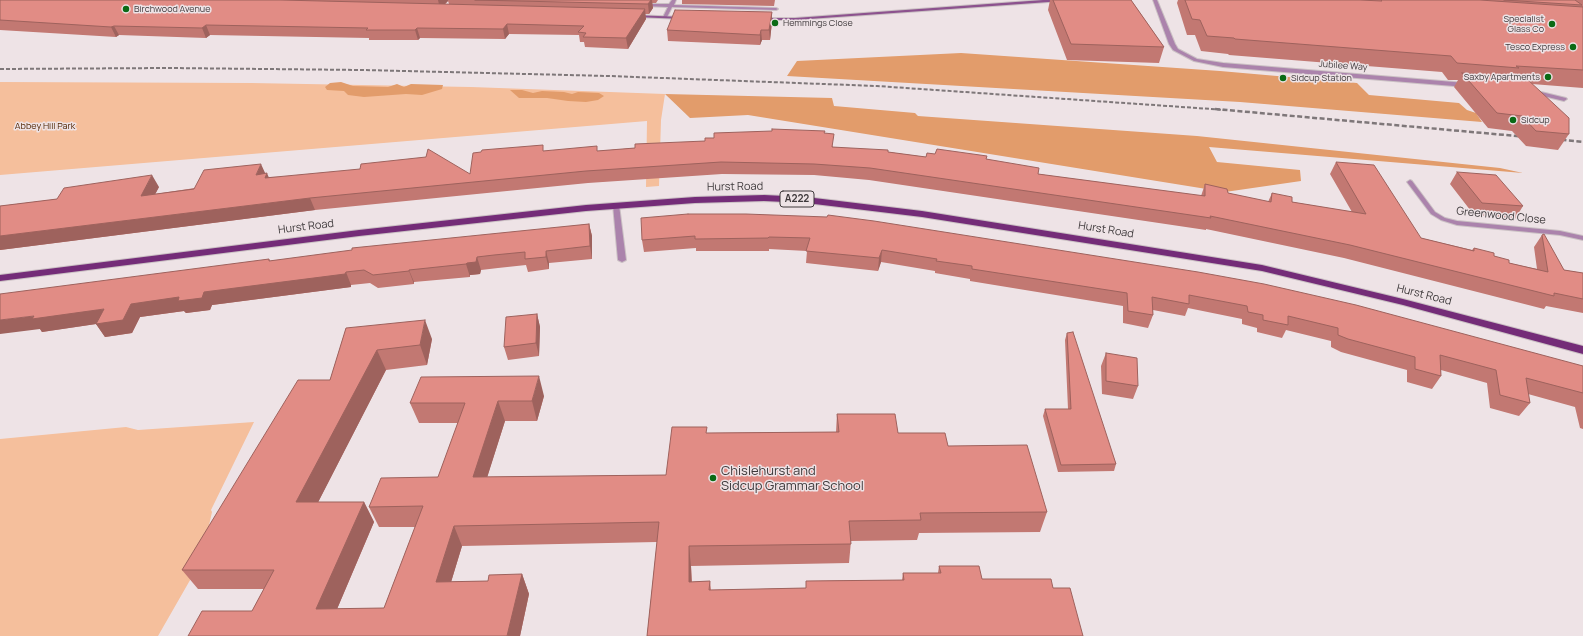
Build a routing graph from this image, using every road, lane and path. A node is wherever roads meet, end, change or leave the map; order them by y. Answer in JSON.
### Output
{"nodes":[{"id":1,"x":674,"y":0,"type":"edge"},
{"id":2,"x":1063,"y":0,"type":"edge"},
{"id":3,"x":1155,"y":0,"type":"edge"},
{"id":4,"x":639,"y":5,"type":"edge"},
{"id":5,"x":671,"y":6,"type":"junction"},
{"id":6,"x":776,"y":9,"type":"dead end"},
{"id":7,"x":627,"y":16,"type":"edge"},
{"id":8,"x":665,"y":17,"type":"junction"},
{"id":9,"x":687,"y":18,"type":"edge"},
{"id":10,"x":756,"y":19,"type":"edge"},
{"id":11,"x":1471,"y":85,"type":"edge"},
{"id":12,"x":1527,"y":91,"type":"edge"},
{"id":13,"x":1564,"y":99,"type":"dead end"},
{"id":14,"x":1410,"y":182,"type":"dead end"},
{"id":15,"x":616,"y":205,"type":"junction"},
{"id":16,"x":1583,"y":238,"type":"edge"},
{"id":17,"x":622,"y":260,"type":"dead end"},
{"id":18,"x":0,"y":278,"type":"edge"},
{"id":19,"x":1583,"y":350,"type":"edge"}],
"edges":[{"from":1,"to":5,"type":"street"},
{"from":2,"to":10,"type":"street"},
{"from":3,"to":11,"type":"street","name":"Jubilee Way"},
{"from":4,"to":5,"type":"street"},
{"from":5,"to":6,"type":"street"},
{"from":5,"to":8,"type":"street"},
{"from":7,"to":8,"type":"street"},
{"from":8,"to":9,"type":"street"},
{"from":12,"to":13,"type":"street"},
{"from":14,"to":16,"type":"street","name":"Greenwood Close"},
{"from":15,"to":17,"type":"street"},
{"from":15,"to":18,"type":"main road","name":"Hurst Road","number":"A222"},
{"from":15,"to":19,"type":"main road","name":"Hurst Road","number":"A222"}]}
